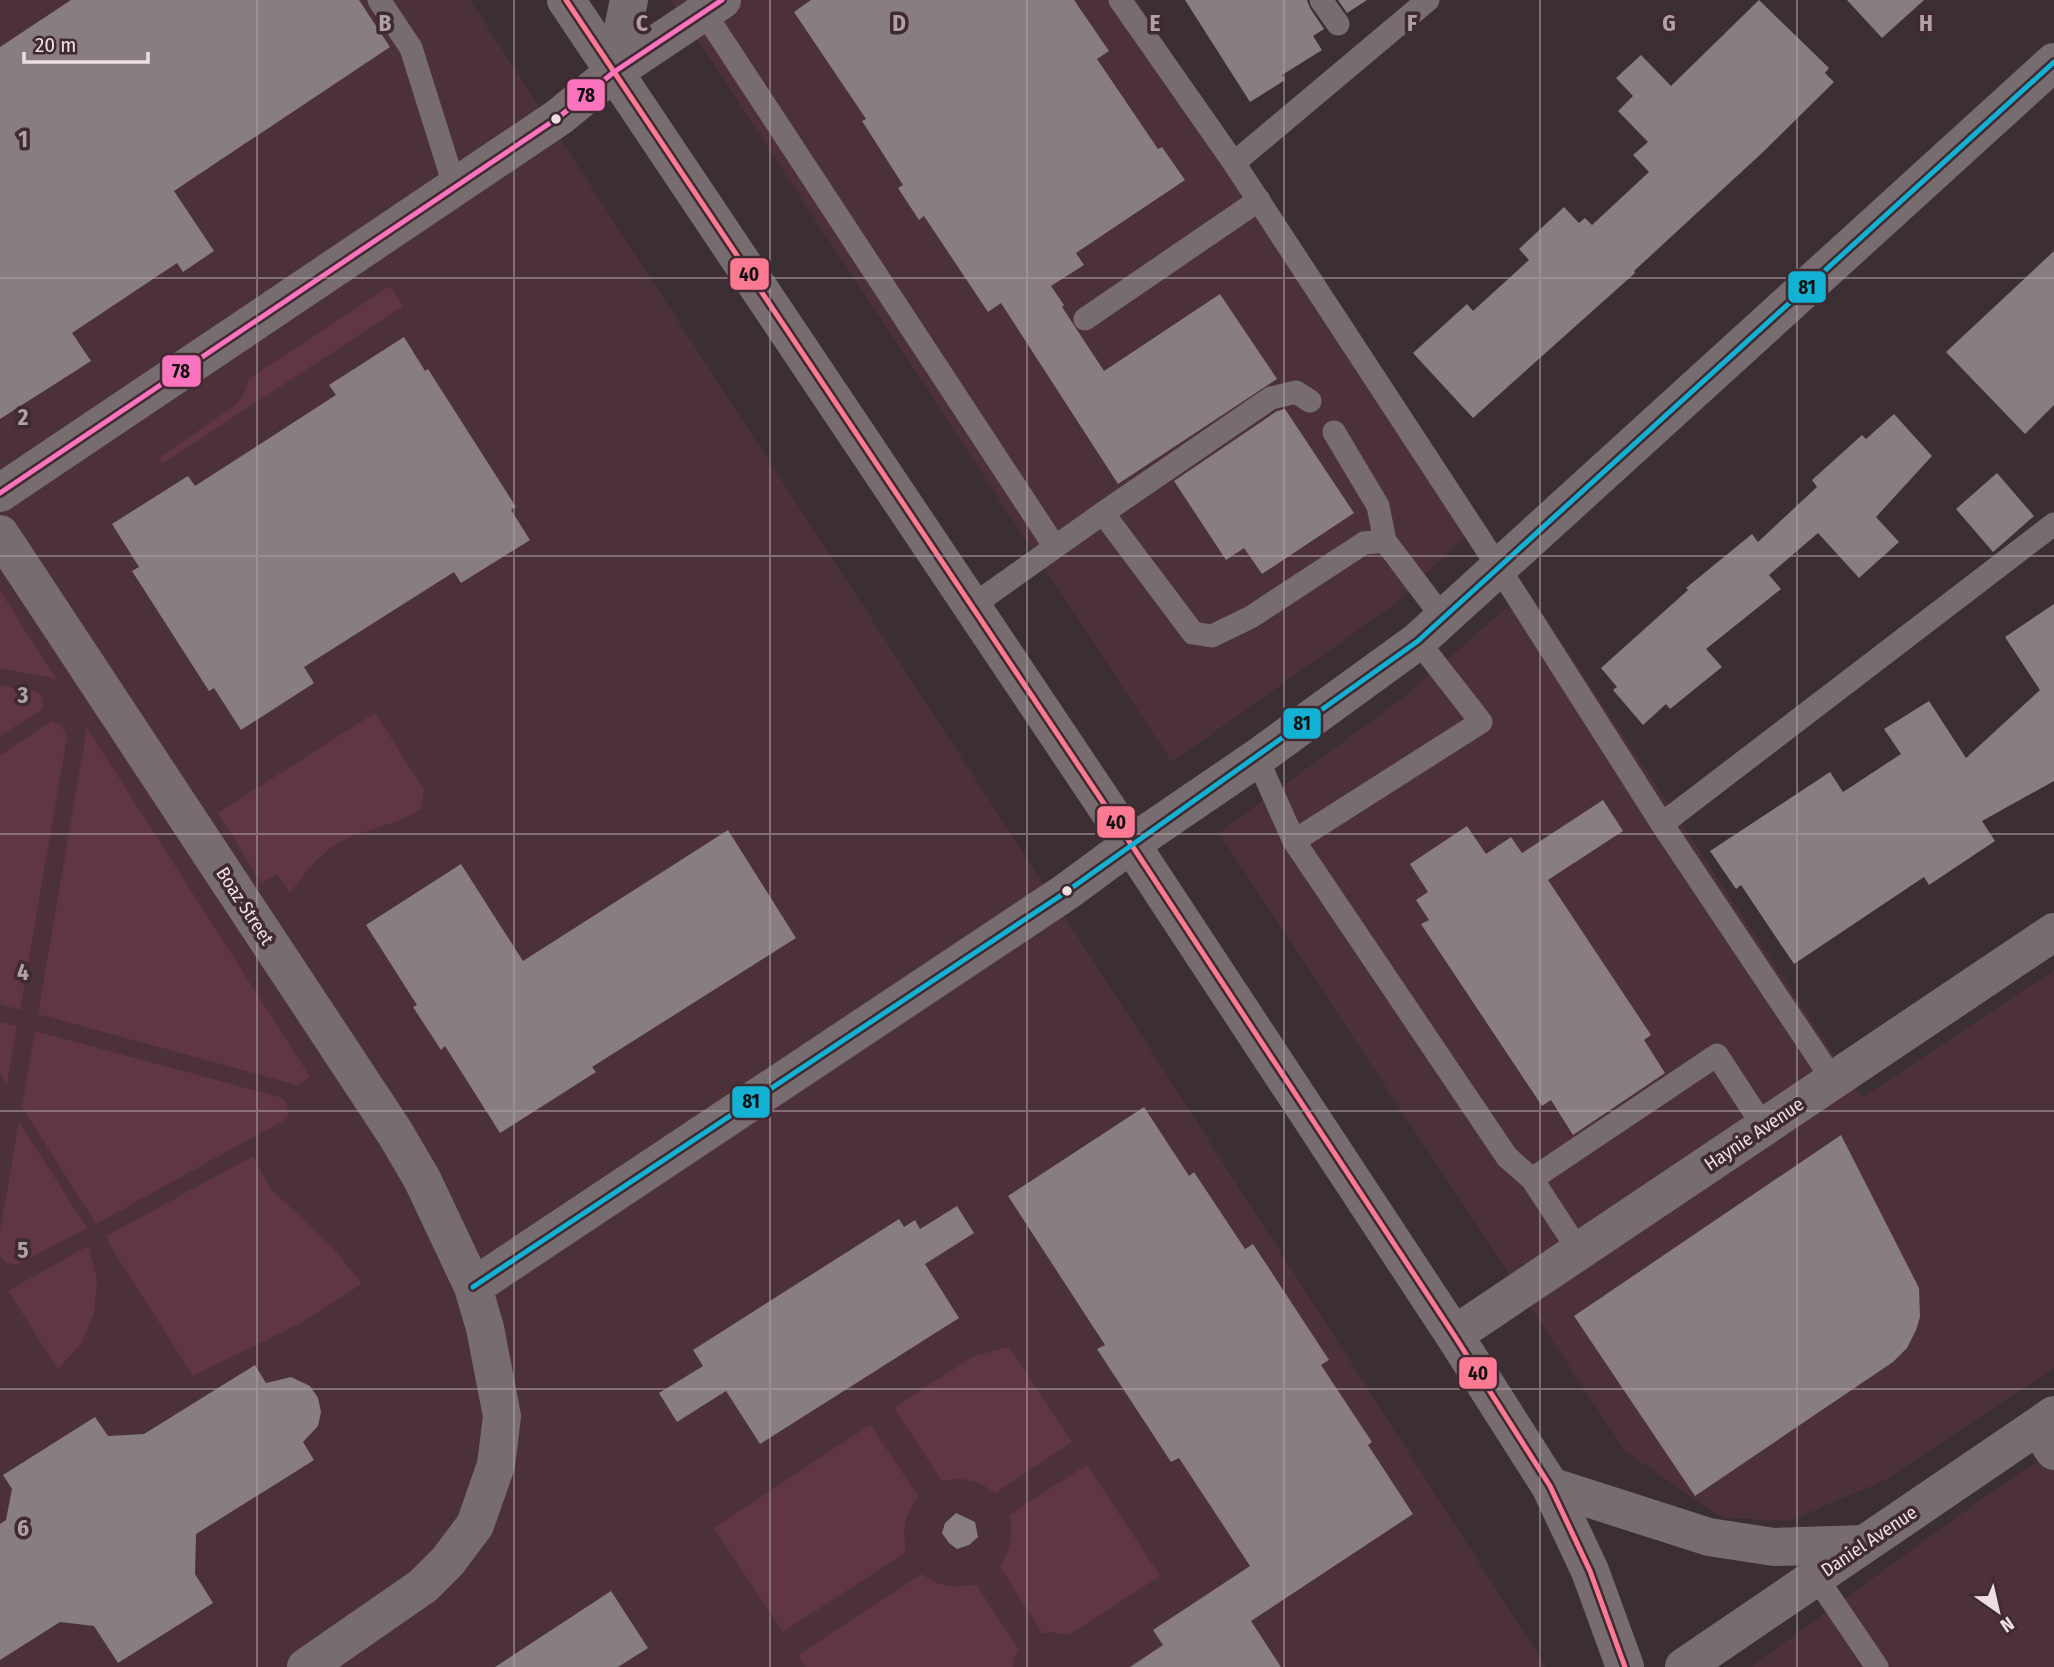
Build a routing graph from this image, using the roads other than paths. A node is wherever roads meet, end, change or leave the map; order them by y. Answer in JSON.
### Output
{"nodes":[{"id":1,"x":379,"y":0,"type":"edge"},
{"id":2,"x":566,"y":0,"type":"edge"},
{"id":3,"x":629,"y":0,"type":"edge"},
{"id":4,"x":1120,"y":0,"type":"edge"},
{"id":5,"x":1321,"y":0,"type":"edge"},
{"id":6,"x":1428,"y":0,"type":"edge"},
{"id":7,"x":707,"y":4,"type":"edge"},
{"id":8,"x":1338,"y":24,"type":"dead end"},
{"id":9,"x":2054,"y":62,"type":"edge"},
{"id":10,"x":614,"y":72,"type":"junction"},
{"id":11,"x":1234,"y":163,"type":"junction"},
{"id":12,"x":455,"y":188,"type":"junction"},
{"id":13,"x":1259,"y":200,"type":"junction"},
{"id":14,"x":1085,"y":319,"type":"dead end"},
{"id":15,"x":1310,"y":401,"type":"dead end"},
{"id":16,"x":1334,"y":432,"type":"dead end"},
{"id":17,"x":0,"y":493,"type":"edge"},
{"id":18,"x":1103,"y":513,"type":"junction"},
{"id":19,"x":2054,"y":524,"type":"edge"},
{"id":20,"x":0,"y":534,"type":"edge"},
{"id":21,"x":1385,"y":541,"type":"junction"},
{"id":22,"x":1055,"y":547,"type":"junction"},
{"id":23,"x":1499,"y":568,"type":"junction"},
{"id":24,"x":972,"y":606,"type":"junction"},
{"id":25,"x":1431,"y":630,"type":"junction"},
{"id":26,"x":1256,"y":758,"type":"junction"},
{"id":27,"x":1662,"y":824,"type":"junction"},
{"id":28,"x":1294,"y":841,"type":"junction"},
{"id":29,"x":1131,"y":844,"type":"junction"},
{"id":30,"x":2054,"y":932,"type":"edge"},
{"id":31,"x":1833,"y":1080,"type":"junction"},
{"id":32,"x":1764,"y":1126,"type":"junction"},
{"id":33,"x":1532,"y":1179,"type":"junction"},
{"id":34,"x":1579,"y":1251,"type":"junction"},
{"id":35,"x":474,"y":1287,"type":"junction"},
{"id":36,"x":1454,"y":1335,"type":"junction"},
{"id":37,"x":2048,"y":1431,"type":"edge"},
{"id":38,"x":1550,"y":1486,"type":"junction"},
{"id":39,"x":1864,"y":1544,"type":"junction"},
{"id":40,"x":1816,"y":1577,"type":"junction"},
{"id":41,"x":306,"y":1667,"type":"edge"},
{"id":42,"x":1625,"y":1667,"type":"edge"},
{"id":43,"x":1684,"y":1667,"type":"edge"},
{"id":44,"x":1877,"y":1667,"type":"edge"}],
"edges":[{"from":1,"to":12,"type":"lane"},
{"from":2,"to":10,"type":"street"},
{"from":3,"to":10,"type":"street"},
{"from":4,"to":11,"type":"lane"},
{"from":5,"to":8,"type":"lane"},
{"from":6,"to":11,"type":"lane"},
{"from":7,"to":10,"type":"street"},
{"from":7,"to":22,"type":"lane"},
{"from":9,"to":23,"type":"street"},
{"from":10,"to":12,"type":"street"},
{"from":10,"to":24,"type":"street"},
{"from":11,"to":13,"type":"lane"},
{"from":12,"to":17,"type":"street"},
{"from":13,"to":14,"type":"lane"},
{"from":13,"to":23,"type":"lane"},
{"from":15,"to":18,"type":"lane"},
{"from":16,"to":21,"type":"lane"},
{"from":18,"to":21,"type":"lane"},
{"from":18,"to":22,"type":"lane"},
{"from":19,"to":27,"type":"lane"},
{"from":20,"to":35,"type":"street","name":"Boaz Street"},
{"from":21,"to":25,"type":"lane"},
{"from":22,"to":24,"type":"lane"},
{"from":23,"to":25,"type":"street"},
{"from":23,"to":27,"type":"lane"},
{"from":24,"to":29,"type":"street"},
{"from":25,"to":26,"type":"street"},
{"from":25,"to":28,"type":"lane"},
{"from":26,"to":28,"type":"lane"},
{"from":26,"to":29,"type":"street"},
{"from":27,"to":31,"type":"lane"},
{"from":28,"to":33,"type":"lane"},
{"from":29,"to":35,"type":"street"},
{"from":29,"to":36,"type":"street"},
{"from":30,"to":31,"type":"street","name":"Haynie Avenue"},
{"from":31,"to":32,"type":"street","name":"Haynie Avenue"},
{"from":32,"to":33,"type":"lane"},
{"from":32,"to":34,"type":"street","name":"Haynie Avenue"},
{"from":33,"to":34,"type":"lane"},
{"from":34,"to":36,"type":"street","name":"Haynie Avenue"},
{"from":35,"to":41,"type":"street","name":"Boaz Street"},
{"from":36,"to":38,"type":"street"},
{"from":37,"to":39,"type":"street","name":"Daniel Avenue"},
{"from":38,"to":39,"type":"street"},
{"from":38,"to":42,"type":"street"},
{"from":39,"to":40,"type":"street","name":"Daniel Avenue"},
{"from":40,"to":43,"type":"street","name":"Daniel Avenue"},
{"from":40,"to":44,"type":"lane"}]}
